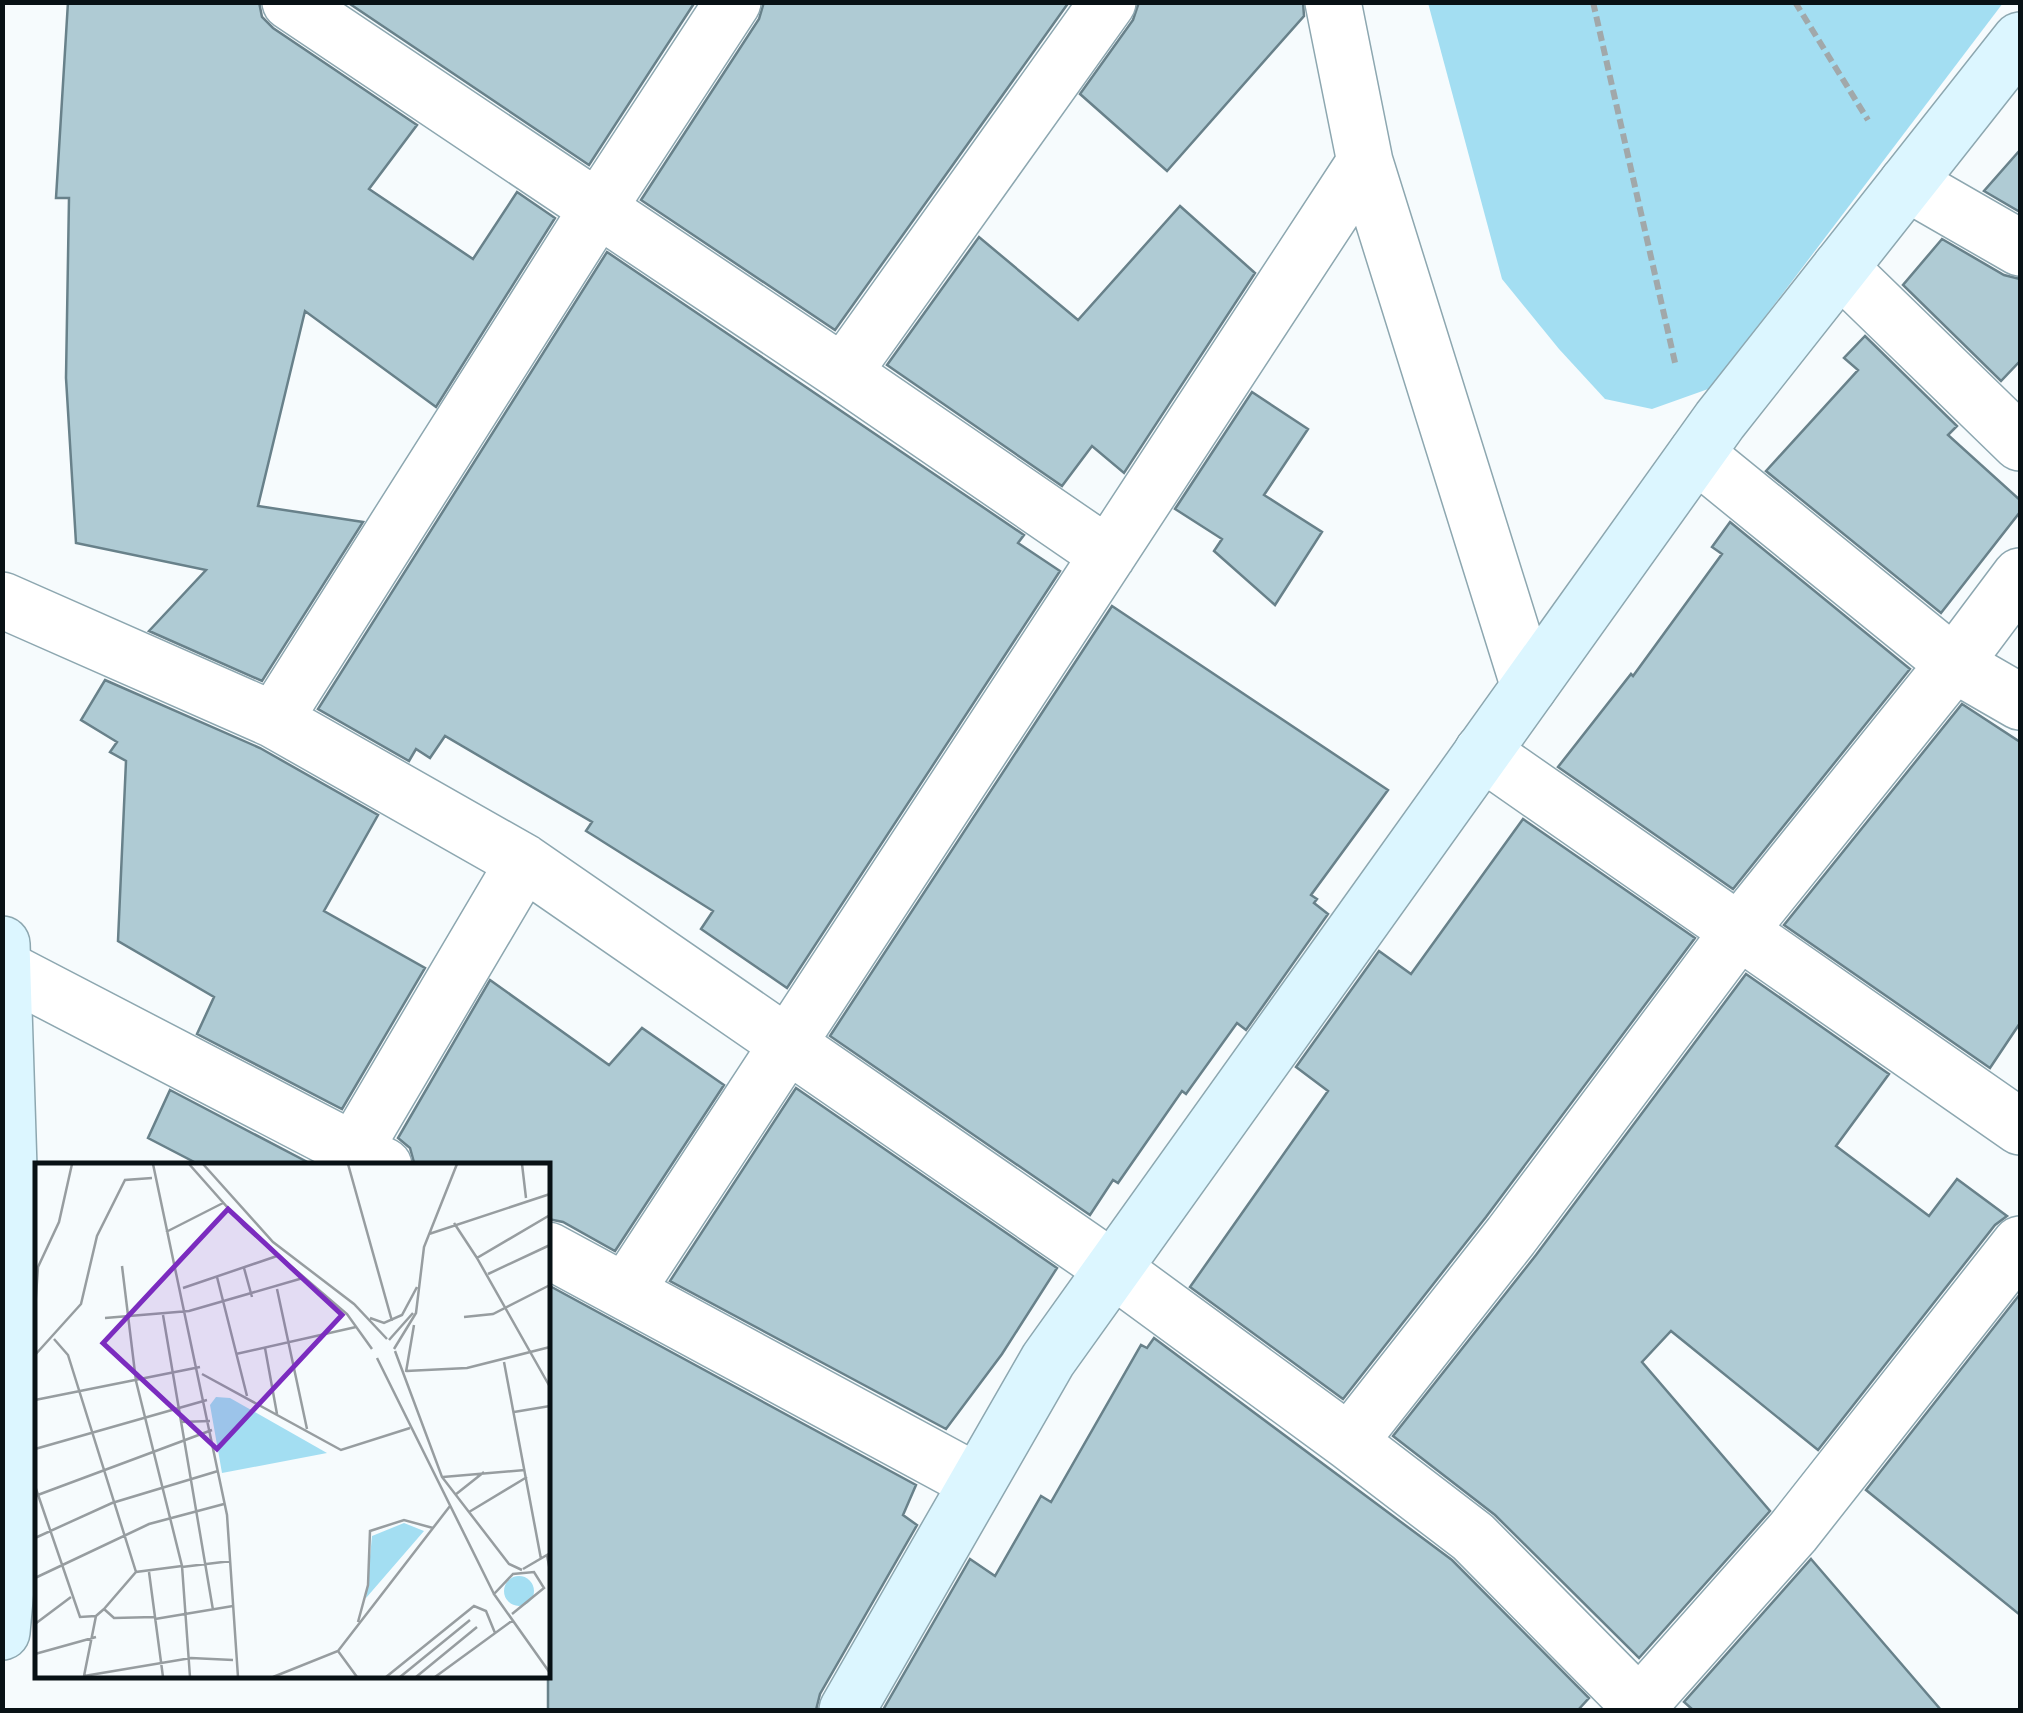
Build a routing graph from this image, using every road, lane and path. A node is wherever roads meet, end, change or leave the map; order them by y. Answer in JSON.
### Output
{"nodes":[{"id":1,"x":290,"y":2,"type":"edge"},
{"id":2,"x":733,"y":2,"type":"edge"},
{"id":3,"x":1108,"y":2,"type":"edge"},
{"id":4,"x":1333,"y":2,"type":"edge"},
{"id":5,"x":1593,"y":2,"type":"edge"},
{"id":6,"x":1795,"y":2,"type":"edge"},
{"id":7,"x":2020,"y":40,"type":"edge"},
{"id":8,"x":1365,"y":162,"type":"junction"},
{"id":9,"x":1907,"y":183,"type":"junction"},
{"id":10,"x":597,"y":210,"type":"junction"},
{"id":11,"x":2020,"y":248,"type":"edge"},
{"id":12,"x":1840,"y":268,"type":"junction"},
{"id":13,"x":843,"y":373,"type":"junction"},
{"id":14,"x":2020,"y":444,"type":"edge"},
{"id":15,"x":1696,"y":454,"type":"junction"},
{"id":16,"x":1108,"y":555,"type":"junction"},
{"id":17,"x":2020,"y":576,"type":"edge"},
{"id":18,"x":2,"y":600,"type":"edge"},
{"id":19,"x":1954,"y":664,"type":"junction"},
{"id":20,"x":1529,"y":687,"type":"junction"},
{"id":21,"x":2020,"y":702,"type":"edge"},
{"id":22,"x":274,"y":720,"type":"junction"},
{"id":23,"x":1482,"y":752,"type":"junction"},
{"id":24,"x":524,"y":862,"type":"junction"},
{"id":25,"x":1739,"y":931,"type":"junction"},
{"id":26,"x":2,"y":944,"type":"edge"},
{"id":27,"x":3,"y":968,"type":"edge"},
{"id":28,"x":787,"y":1045,"type":"junction"},
{"id":29,"x":2020,"y":1127,"type":"edge"},
{"id":30,"x":369,"y":1158,"type":"edge"},
{"id":31,"x":2020,"y":1244,"type":"edge"},
{"id":32,"x":550,"y":1251,"type":"edge"},
{"id":33,"x":1113,"y":1269,"type":"junction"},
{"id":34,"x":626,"y":1291,"type":"junction"},
{"id":35,"x":1349,"y":1442,"type":"junction"},
{"id":36,"x":978,"y":1482,"type":"junction"},
{"id":37,"x":2,"y":1632,"type":"edge"},
{"id":38,"x":1639,"y":1709,"type":"edge"},
{"id":39,"x":846,"y":1710,"type":"edge"}],
"edges":[{"from":1,"to":10,"type":"street"},
{"from":2,"to":10,"type":"street"},
{"from":3,"to":13,"type":"street"},
{"from":4,"to":8,"type":"street"},
{"from":5,"to":15,"type":"path"},
{"from":6,"to":9,"type":"path"},
{"from":7,"to":9,"type":"street"},
{"from":8,"to":16,"type":"street"},
{"from":8,"to":20,"type":"street"},
{"from":9,"to":11,"type":"street"},
{"from":9,"to":12,"type":"street"},
{"from":10,"to":13,"type":"street"},
{"from":10,"to":22,"type":"street"},
{"from":12,"to":14,"type":"street"},
{"from":12,"to":15,"type":"street"},
{"from":13,"to":16,"type":"street"},
{"from":15,"to":19,"type":"street"},
{"from":15,"to":20,"type":"street"},
{"from":16,"to":28,"type":"street"},
{"from":17,"to":19,"type":"street"},
{"from":18,"to":22,"type":"street"},
{"from":19,"to":21,"type":"street"},
{"from":19,"to":25,"type":"street"},
{"from":20,"to":23,"type":"street"},
{"from":22,"to":24,"type":"street"},
{"from":23,"to":25,"type":"street"},
{"from":23,"to":33,"type":"street"},
{"from":24,"to":28,"type":"street"},
{"from":24,"to":30,"type":"street"},
{"from":25,"to":29,"type":"street"},
{"from":25,"to":35,"type":"street"},
{"from":26,"to":27,"type":"street"},
{"from":27,"to":30,"type":"street"},
{"from":27,"to":37,"type":"street"},
{"from":28,"to":33,"type":"street"},
{"from":28,"to":34,"type":"street"},
{"from":31,"to":38,"type":"street"},
{"from":32,"to":34,"type":"street"},
{"from":33,"to":35,"type":"street"},
{"from":33,"to":36,"type":"street"},
{"from":34,"to":36,"type":"street"},
{"from":35,"to":38,"type":"street"},
{"from":36,"to":39,"type":"street"}]}
